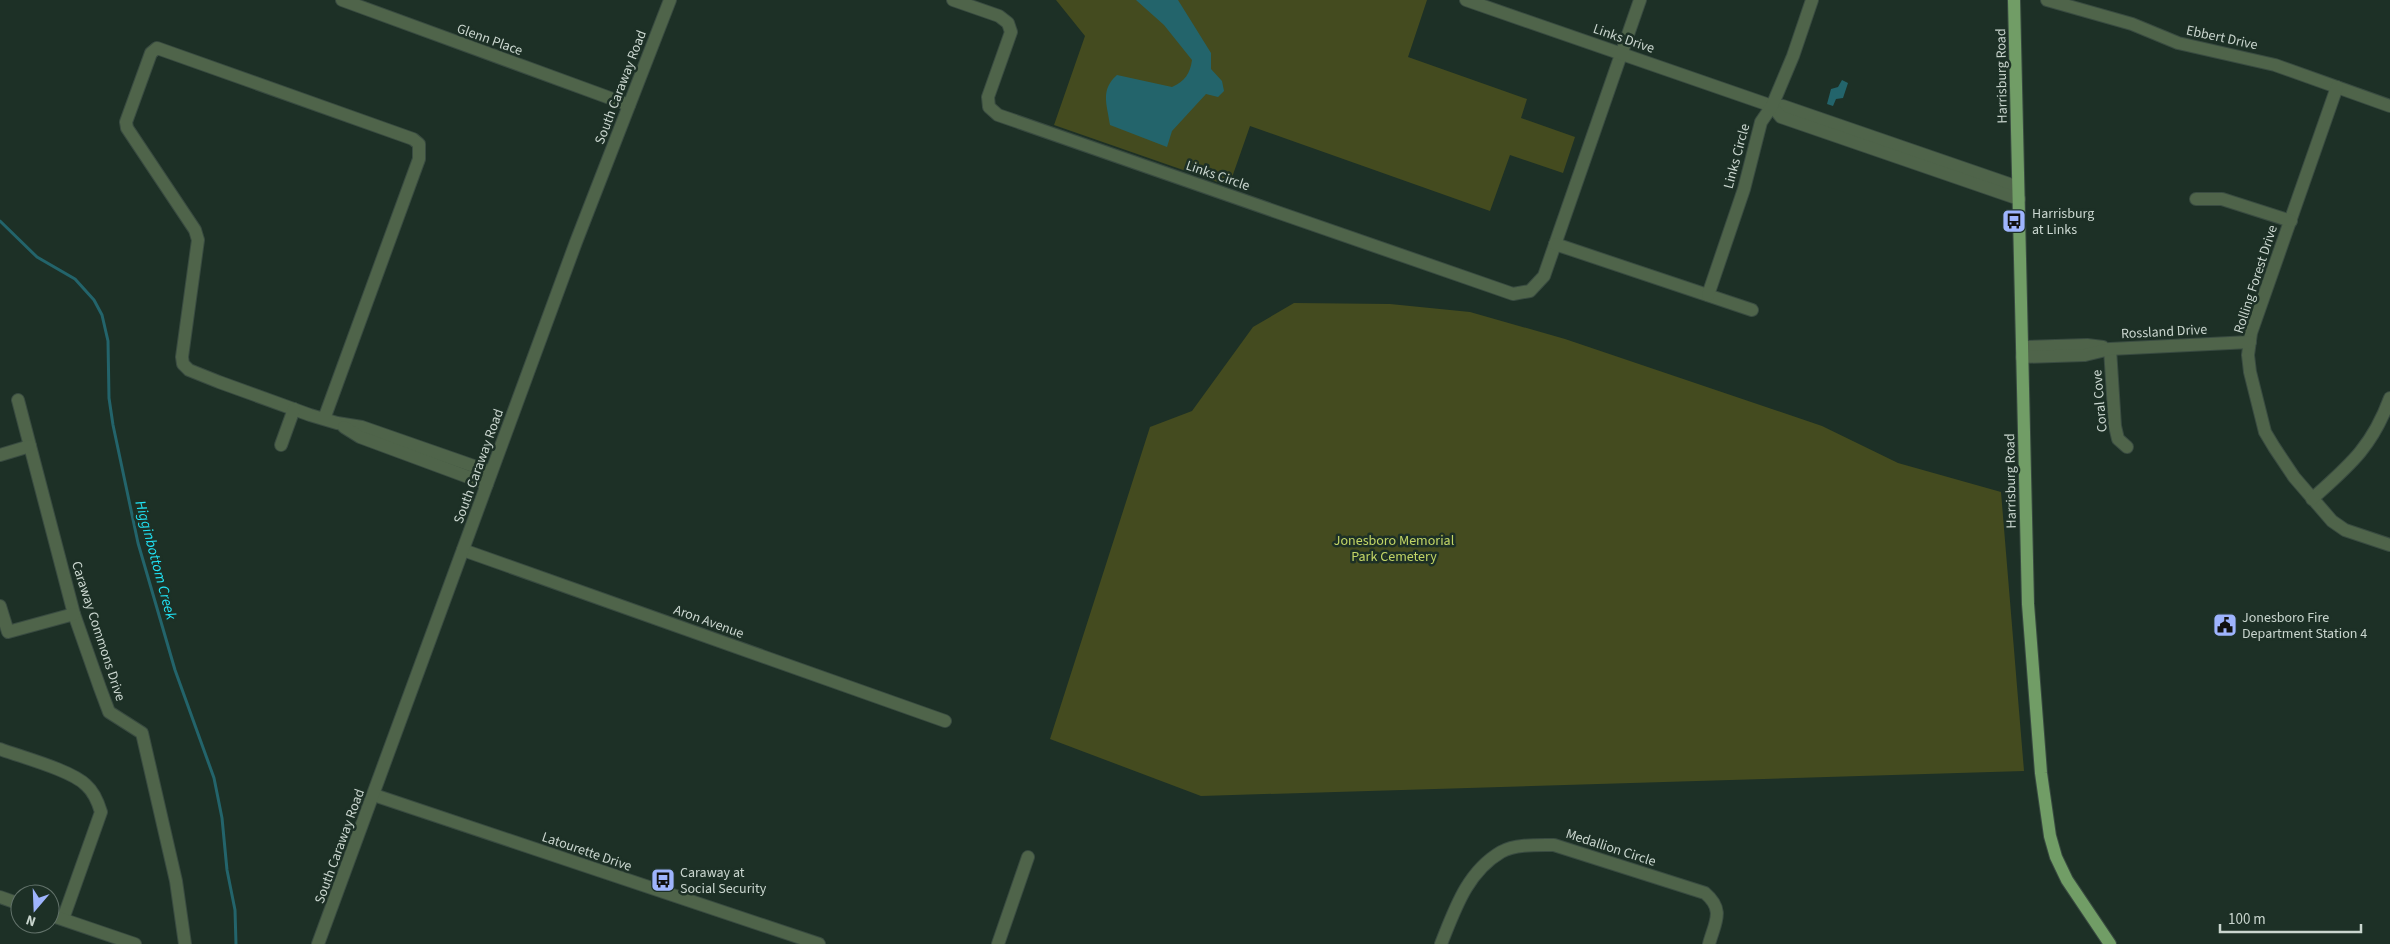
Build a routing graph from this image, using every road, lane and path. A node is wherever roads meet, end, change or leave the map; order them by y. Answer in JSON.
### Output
{"nodes":[{"id":1,"x":342,"y":0,"type":"edge"},
{"id":2,"x":670,"y":0,"type":"edge"},
{"id":3,"x":953,"y":0,"type":"edge"},
{"id":4,"x":1466,"y":0,"type":"edge"},
{"id":5,"x":1640,"y":0,"type":"edge"},
{"id":6,"x":1812,"y":0,"type":"edge"},
{"id":7,"x":2014,"y":0,"type":"edge"},
{"id":8,"x":2047,"y":0,"type":"edge"},
{"id":9,"x":1622,"y":53,"type":"junction"},
{"id":10,"x":2337,"y":87,"type":"junction"},
{"id":11,"x":629,"y":105,"type":"junction"},
{"id":12,"x":1772,"y":106,"type":"junction"},
{"id":13,"x":2390,"y":106,"type":"edge"},
{"id":14,"x":2018,"y":193,"type":"junction"},
{"id":15,"x":2196,"y":199,"type":"dead end"},
{"id":16,"x":2290,"y":221,"type":"junction"},
{"id":17,"x":1555,"y":244,"type":"junction"},
{"id":18,"x":1708,"y":296,"type":"junction"},
{"id":19,"x":1752,"y":310,"type":"dead end"},
{"id":20,"x":2250,"y":342,"type":"junction"},
{"id":21,"x":2110,"y":348,"type":"junction"},
{"id":22,"x":2022,"y":352,"type":"junction"},
{"id":23,"x":2390,"y":398,"type":"edge"},
{"id":24,"x":18,"y":400,"type":"dead end"},
{"id":25,"x":294,"y":409,"type":"junction"},
{"id":26,"x":324,"y":419,"type":"junction"},
{"id":27,"x":281,"y":445,"type":"dead end"},
{"id":28,"x":30,"y":446,"type":"junction"},
{"id":29,"x":2127,"y":446,"type":"dead end"},
{"id":30,"x":0,"y":456,"type":"edge"},
{"id":31,"x":489,"y":478,"type":"junction"},
{"id":32,"x":2312,"y":499,"type":"junction"},
{"id":33,"x":2390,"y":545,"type":"edge"},
{"id":34,"x":463,"y":550,"type":"junction"},
{"id":35,"x":0,"y":606,"type":"edge"},
{"id":36,"x":74,"y":614,"type":"junction"},
{"id":37,"x":945,"y":721,"type":"dead end"},
{"id":38,"x":0,"y":749,"type":"edge"},
{"id":39,"x":374,"y":795,"type":"junction"},
{"id":40,"x":1028,"y":857,"type":"dead end"},
{"id":41,"x":60,"y":918,"type":"edge"},
{"id":42,"x":63,"y":919,"type":"junction"},
{"id":43,"x":135,"y":944,"type":"edge"},
{"id":44,"x":185,"y":944,"type":"edge"},
{"id":45,"x":318,"y":944,"type":"edge"},
{"id":46,"x":819,"y":944,"type":"edge"},
{"id":47,"x":998,"y":944,"type":"edge"},
{"id":48,"x":1441,"y":944,"type":"edge"},
{"id":49,"x":1708,"y":944,"type":"edge"},
{"id":50,"x":2110,"y":944,"type":"edge"}],
"edges":[{"from":1,"to":11,"type":"street","name":"Glenn Place"},
{"from":2,"to":11,"type":"street","name":"South Caraway Road"},
{"from":3,"to":17,"type":"street","name":"Links Circle"},
{"from":4,"to":9,"type":"street","name":"Links Drive"},
{"from":5,"to":9,"type":"street","name":"Links Circle"},
{"from":6,"to":12,"type":"street","name":"Links Circle"},
{"from":7,"to":14,"type":"main road","name":"Harrisburg Road"},
{"from":8,"to":10,"type":"street","name":"Ebbert Drive"},
{"from":9,"to":12,"type":"street","name":"Links Drive"},
{"from":9,"to":17,"type":"street","name":"Links Circle"},
{"from":10,"to":13,"type":"street","name":"Ebbert Drive"},
{"from":10,"to":16,"type":"street","name":"Rolling Forest Drive"},
{"from":11,"to":31,"type":"street","name":"South Caraway Road"},
{"from":12,"to":14,"type":"street","name":"Links Drive"},
{"from":12,"to":18,"type":"street","name":"Links Circle"},
{"from":14,"to":22,"type":"main road","name":"Harrisburg Road"},
{"from":15,"to":16,"type":"street"},
{"from":16,"to":20,"type":"street","name":"Rolling Forest Drive"},
{"from":17,"to":18,"type":"street"},
{"from":18,"to":19,"type":"street"},
{"from":20,"to":21,"type":"street","name":"Rossland Drive"},
{"from":20,"to":32,"type":"street","name":"Rolling Forest Drive"},
{"from":21,"to":22,"type":"street","name":"Rossland Drive"},
{"from":21,"to":29,"type":"street","name":"Coral Cove"},
{"from":22,"to":50,"type":"main road","name":"Harrisburg Road"},
{"from":23,"to":32,"type":"street"},
{"from":24,"to":28,"type":"street","name":"Caraway Commons Drive"},
{"from":25,"to":26,"type":"street"},
{"from":25,"to":26,"type":"street"},
{"from":25,"to":27,"type":"street"},
{"from":26,"to":31,"type":"street"},
{"from":28,"to":30,"type":"street"},
{"from":28,"to":36,"type":"street","name":"Caraway Commons Drive"},
{"from":31,"to":34,"type":"street","name":"South Caraway Road"},
{"from":32,"to":33,"type":"street","name":"Rolling Forest Drive"},
{"from":34,"to":37,"type":"street","name":"Aron Avenue"},
{"from":34,"to":39,"type":"street","name":"South Caraway Road"},
{"from":35,"to":36,"type":"street"},
{"from":36,"to":44,"type":"street","name":"Caraway Commons Drive"},
{"from":38,"to":42,"type":"street"},
{"from":39,"to":45,"type":"street","name":"South Caraway Road"},
{"from":39,"to":46,"type":"street","name":"Latourette Drive"},
{"from":40,"to":47,"type":"street"},
{"from":41,"to":42,"type":"street"},
{"from":42,"to":43,"type":"street"},
{"from":48,"to":49,"type":"street","name":"Medallion Circle"}]}
